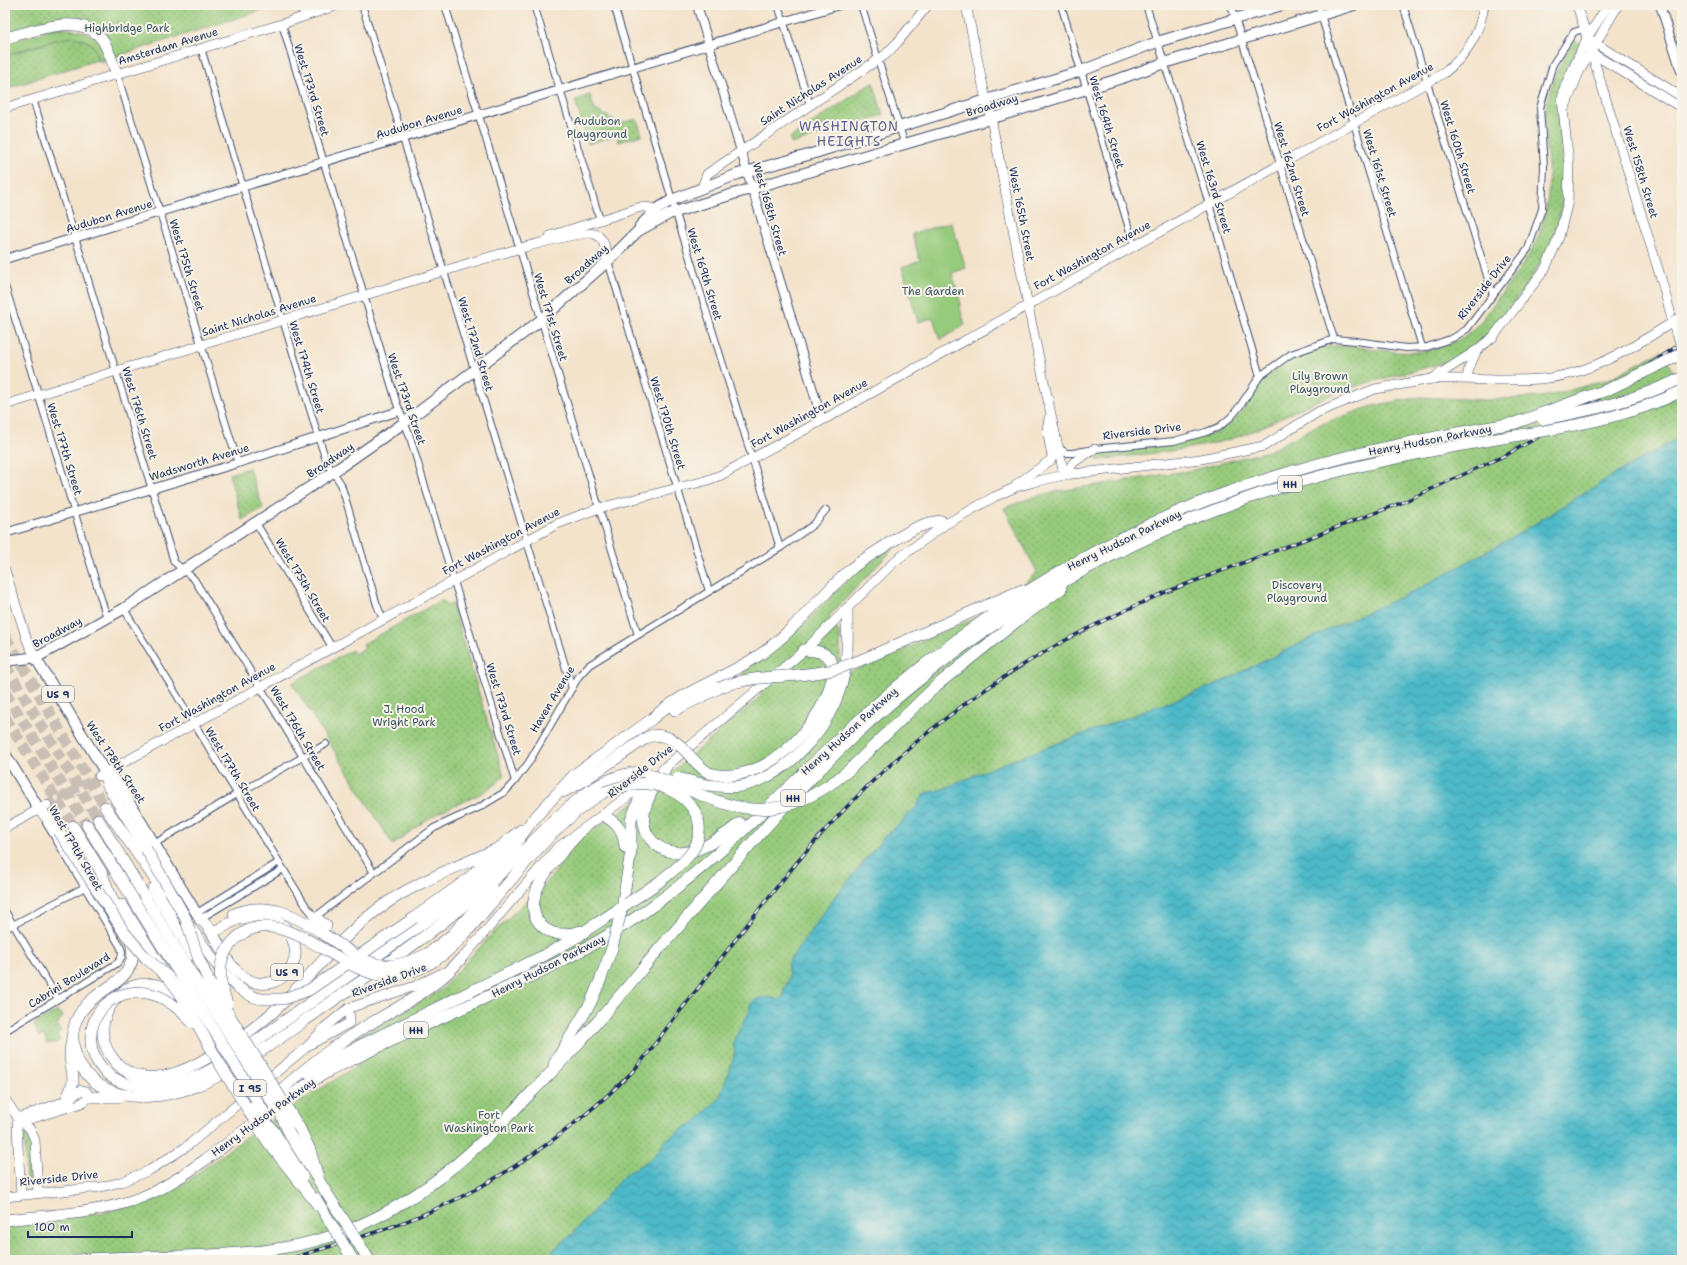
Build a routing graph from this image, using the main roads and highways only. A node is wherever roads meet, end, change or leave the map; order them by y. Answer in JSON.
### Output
{"nodes":[{"id":1,"x":338,"y":5,"type":"edge"},
{"id":2,"x":928,"y":5,"type":"edge"},
{"id":3,"x":966,"y":5,"type":"edge"},
{"id":4,"x":1282,"y":5,"type":"edge"},
{"id":5,"x":1354,"y":5,"type":"edge"},
{"id":6,"x":1484,"y":5,"type":"edge"},
{"id":7,"x":1577,"y":5,"type":"edge"},
{"id":8,"x":1608,"y":5,"type":"edge"},
{"id":9,"x":1618,"y":5,"type":"edge"},
{"id":10,"x":1319,"y":10,"type":"edge"},
{"id":11,"x":5,"y":38,"type":"edge"},
{"id":12,"x":1592,"y":40,"type":"junction"},
{"id":13,"x":1590,"y":52,"type":"junction"},
{"id":14,"x":117,"y":74,"type":"junction"},
{"id":15,"x":1681,"y":93,"type":"edge"},
{"id":16,"x":986,"y":100,"type":"junction"},
{"id":17,"x":1678,"y":106,"type":"edge"},
{"id":18,"x":5,"y":108,"type":"edge"},
{"id":19,"x":1564,"y":112,"type":"junction"},
{"id":20,"x":991,"y":118,"type":"junction"},
{"id":21,"x":819,"y":152,"type":"junction"},
{"id":22,"x":822,"y":168,"type":"junction"},
{"id":23,"x":702,"y":188,"type":"junction"},
{"id":24,"x":657,"y":209,"type":"junction"},
{"id":25,"x":638,"y":230,"type":"junction"},
{"id":26,"x":520,"y":248,"type":"junction"},
{"id":27,"x":608,"y":260,"type":"junction"},
{"id":28,"x":1028,"y":306,"type":"junction"},
{"id":29,"x":1682,"y":316,"type":"edge"},
{"id":30,"x":1682,"y":346,"type":"edge"},
{"id":31,"x":1477,"y":350,"type":"junction"},
{"id":32,"x":1682,"y":354,"type":"edge"},
{"id":33,"x":1467,"y":378,"type":"junction"},
{"id":34,"x":1682,"y":378,"type":"edge"},
{"id":35,"x":1432,"y":379,"type":"junction"},
{"id":36,"x":1682,"y":391,"type":"edge"},
{"id":37,"x":5,"y":405,"type":"edge"},
{"id":38,"x":1050,"y":412,"type":"junction"},
{"id":39,"x":1515,"y":423,"type":"junction"},
{"id":40,"x":1094,"y":449,"type":"road end"},
{"id":41,"x":1064,"y":475,"type":"junction"},
{"id":42,"x":1006,"y":491,"type":"junction"},
{"id":43,"x":945,"y":522,"type":"junction"},
{"id":44,"x":5,"y":570,"type":"edge"},
{"id":45,"x":1085,"y":570,"type":"junction"},
{"id":46,"x":1045,"y":582,"type":"junction"},
{"id":47,"x":847,"y":609,"type":"junction"},
{"id":48,"x":804,"y":650,"type":"junction"},
{"id":49,"x":35,"y":657,"type":"junction"},
{"id":50,"x":5,"y":661,"type":"edge"},
{"id":51,"x":652,"y":719,"type":"junction"},
{"id":52,"x":5,"y":754,"type":"edge"},
{"id":53,"x":666,"y":767,"type":"junction"},
{"id":54,"x":644,"y":772,"type":"junction"},
{"id":55,"x":102,"y":774,"type":"junction"},
{"id":56,"x":659,"y":778,"type":"junction"},
{"id":57,"x":794,"y":781,"type":"junction"},
{"id":58,"x":645,"y":784,"type":"junction"},
{"id":59,"x":604,"y":792,"type":"junction"},
{"id":60,"x":557,"y":794,"type":"junction"},
{"id":61,"x":43,"y":807,"type":"junction"},
{"id":62,"x":603,"y":815,"type":"junction"},
{"id":63,"x":98,"y":819,"type":"tunnel mouth"},
{"id":64,"x":531,"y":822,"type":"junction"},
{"id":65,"x":87,"y":825,"type":"tunnel mouth"},
{"id":66,"x":73,"y":826,"type":"tunnel mouth"},
{"id":67,"x":5,"y":828,"type":"edge"},
{"id":68,"x":579,"y":833,"type":"junction"},
{"id":69,"x":501,"y":847,"type":"junction"},
{"id":70,"x":516,"y":860,"type":"junction"},
{"id":71,"x":628,"y":864,"type":"junction"},
{"id":72,"x":100,"y":870,"type":"junction"},
{"id":73,"x":199,"y":916,"type":"junction"},
{"id":74,"x":315,"y":917,"type":"road end"},
{"id":75,"x":418,"y":922,"type":"junction"},
{"id":76,"x":588,"y":929,"type":"junction"},
{"id":77,"x":325,"y":931,"type":"junction"},
{"id":78,"x":197,"y":954,"type":"junction"},
{"id":79,"x":460,"y":960,"type":"junction"},
{"id":80,"x":183,"y":970,"type":"junction"},
{"id":81,"x":245,"y":992,"type":"junction"},
{"id":82,"x":232,"y":1021,"type":"junction"},
{"id":83,"x":283,"y":1029,"type":"junction"},
{"id":84,"x":216,"y":1035,"type":"junction"},
{"id":85,"x":73,"y":1039,"type":"junction"},
{"id":86,"x":220,"y":1064,"type":"junction"},
{"id":87,"x":547,"y":1077,"type":"junction"},
{"id":88,"x":130,"y":1096,"type":"junction"},
{"id":89,"x":88,"y":1097,"type":"junction"},
{"id":90,"x":5,"y":1099,"type":"edge"},
{"id":91,"x":66,"y":1101,"type":"junction"},
{"id":92,"x":18,"y":1118,"type":"junction"},
{"id":93,"x":246,"y":1130,"type":"junction"},
{"id":94,"x":290,"y":1135,"type":"junction"},
{"id":95,"x":280,"y":1141,"type":"junction"},
{"id":96,"x":228,"y":1143,"type":"junction"},
{"id":97,"x":318,"y":1177,"type":"junction"},
{"id":98,"x":38,"y":1192,"type":"junction"},
{"id":99,"x":21,"y":1194,"type":"junction"},
{"id":100,"x":5,"y":1197,"type":"edge"},
{"id":101,"x":318,"y":1205,"type":"junction"},
{"id":102,"x":5,"y":1220,"type":"edge"},
{"id":103,"x":77,"y":1260,"type":"edge"},
{"id":104,"x":353,"y":1260,"type":"edge"},
{"id":105,"x":369,"y":1260,"type":"edge"}],
"edges":[{"from":1,"to":14,"type":"main road","name":"Amsterdam Avenue"},
{"from":2,"to":23,"type":"main road","name":"Saint Nicholas Avenue"},
{"from":3,"to":16,"type":"main road","name":"West 165th Street"},
{"from":4,"to":16,"type":"main road","name":"Broadway"},
{"from":5,"to":10,"type":"main road","name":"Broadway"},
{"from":6,"to":28,"type":"main road","name":"Fort Washington Avenue"},
{"from":7,"to":12,"type":"main road","name":"West 158th Street"},
{"from":8,"to":12,"type":"main road"},
{"from":9,"to":12,"type":"main road"},
{"from":10,"to":20,"type":"main road","name":"Broadway"},
{"from":11,"to":14,"type":"highway"},
{"from":12,"to":13,"type":"main road","name":"West 158th Street"},
{"from":12,"to":15,"type":"main road"},
{"from":12,"to":19,"type":"main road","name":"Riverside Drive"},
{"from":13,"to":17,"type":"main road"},
{"from":13,"to":19,"type":"main road","name":"Riverside Drive"},
{"from":13,"to":30,"type":"main road","name":"West 158th Street","bridge":true},
{"from":14,"to":18,"type":"main road","name":"Amsterdam Avenue"},
{"from":16,"to":20,"type":"main road","name":"West 165th Street"},
{"from":16,"to":21,"type":"main road","name":"Broadway"},
{"from":19,"to":31,"type":"main road","name":"Riverside Drive"},
{"from":20,"to":22,"type":"main road","name":"Broadway"},
{"from":20,"to":28,"type":"main road","name":"West 165th Street"},
{"from":21,"to":22,"type":"main road"},
{"from":21,"to":23,"type":"main road","name":"Broadway"},
{"from":22,"to":25,"type":"main road","name":"Broadway"},
{"from":23,"to":24,"type":"main road","name":"Broadway"},
{"from":24,"to":25,"type":"main road","name":"Broadway"},
{"from":24,"to":26,"type":"main road","name":"Saint Nicholas Avenue"},
{"from":25,"to":27,"type":"main road","name":"Broadway"},
{"from":26,"to":27,"type":"main road","name":"Saint Nicholas Avenue"},
{"from":26,"to":37,"type":"main road","name":"Saint Nicholas Avenue"},
{"from":27,"to":49,"type":"main road","name":"Broadway"},
{"from":28,"to":38,"type":"main road","name":"West 165th Street"},
{"from":28,"to":55,"type":"main road","name":"Fort Washington Avenue"},
{"from":29,"to":33,"type":"main road","bridge":true},
{"from":31,"to":33,"type":"main road","name":"Riverside Drive"},
{"from":31,"to":35,"type":"main road","name":"Riverside Drive"},
{"from":32,"to":39,"type":"highway","bridge":true},
{"from":33,"to":35,"type":"main road"},
{"from":34,"to":39,"type":"highway","name":"Henry Hudson Parkway","number":"HH","bridge":true},
{"from":35,"to":41,"type":"main road","name":"Riverside Drive"},
{"from":36,"to":45,"type":"highway","name":"Henry Hudson Parkway","number":"HH","bridge":true},
{"from":38,"to":41,"type":"main road","name":"West 165th Street"},
{"from":38,"to":42,"type":"main road"},
{"from":39,"to":46,"type":"highway","name":"Henry Hudson Parkway","number":"HH"},
{"from":40,"to":41,"type":"main road"},
{"from":41,"to":42,"type":"main road","name":"Riverside Drive"},
{"from":42,"to":43,"type":"main road","name":"Riverside Drive"},
{"from":43,"to":47,"type":"main road","name":"Riverside Drive"},
{"from":43,"to":51,"type":"highway"},
{"from":44,"to":49,"type":"main road","name":"West 178th Street"},
{"from":45,"to":56,"type":"highway","bridge":true},
{"from":45,"to":87,"type":"highway","name":"Henry Hudson Parkway","number":"HH"},
{"from":46,"to":51,"type":"highway","bridge":true},
{"from":46,"to":57,"type":"highway","name":"Henry Hudson Parkway","number":"HH"},
{"from":47,"to":48,"type":"main road","name":"Riverside Drive"},
{"from":47,"to":54,"type":"highway","bridge":true},
{"from":48,"to":53,"type":"main road","name":"Riverside Drive"},
{"from":48,"to":60,"type":"highway","bridge":true},
{"from":49,"to":50,"type":"main road","name":"Broadway"},
{"from":49,"to":55,"type":"main road","name":"West 178th Street","number":"US 9"},
{"from":51,"to":60,"type":"highway"},
{"from":52,"to":61,"type":"main road","name":"West 179th Street"},
{"from":53,"to":57,"type":"highway"},
{"from":53,"to":58,"type":"main road","name":"Riverside Drive"},
{"from":54,"to":56,"type":"highway","bridge":true},
{"from":54,"to":70,"type":"highway"},
{"from":55,"to":73,"type":"main road","name":"West 178th Street","number":"US 9"},
{"from":55,"to":82,"type":"highway","number":"US 9","bridge":true},
{"from":56,"to":59,"type":"highway","bridge":true},
{"from":57,"to":93,"type":"highway","name":"Henry Hudson Parkway","number":"HH"},
{"from":58,"to":62,"type":"main road","name":"Riverside Drive"},
{"from":58,"to":71,"type":"highway"},
{"from":59,"to":76,"type":"highway","bridge":true},
{"from":59,"to":82,"type":"highway","bridge":true},
{"from":60,"to":64,"type":"highway"},
{"from":61,"to":67,"type":"main road"},
{"from":61,"to":84,"type":"highway","bridge":true},
{"from":62,"to":68,"type":"main road","name":"Riverside Drive"},
{"from":62,"to":71,"type":"highway"},
{"from":63,"to":80,"type":"highway","number":"I 95"},
{"from":64,"to":69,"type":"highway"},
{"from":64,"to":75,"type":"highway"},
{"from":65,"to":80,"type":"highway","number":"I 95"},
{"from":66,"to":72,"type":"highway","number":"I 95"},
{"from":68,"to":76,"type":"highway"},
{"from":68,"to":79,"type":"main road","name":"Riverside Drive"},
{"from":69,"to":75,"type":"highway"},
{"from":69,"to":84,"type":"highway"},
{"from":70,"to":77,"type":"highway","bridge":true},
{"from":70,"to":83,"type":"highway","bridge":true},
{"from":71,"to":87,"type":"highway","bridge":true},
{"from":72,"to":85,"type":"highway"},
{"from":72,"to":95,"type":"highway","number":"I 95","bridge":true},
{"from":73,"to":77,"type":"highway","number":"US 9"},
{"from":73,"to":81,"type":"highway"},
{"from":74,"to":77,"type":"highway"},
{"from":75,"to":81,"type":"highway","bridge":true},
{"from":75,"to":83,"type":"highway","bridge":true},
{"from":76,"to":93,"type":"highway"},
{"from":78,"to":81,"type":"highway","number":"I 95"},
{"from":78,"to":84,"type":"highway"},
{"from":78,"to":94,"type":"highway","number":"I 95","bridge":true},
{"from":79,"to":96,"type":"highway"},
{"from":79,"to":98,"type":"main road","name":"Riverside Drive"},
{"from":80,"to":97,"type":"highway","number":"I 95","bridge":true},
{"from":80,"to":101,"type":"highway","number":"I 95","bridge":true},
{"from":82,"to":97,"type":"highway","number":"US 9","bridge":true},
{"from":83,"to":86,"type":"highway"},
{"from":83,"to":88,"type":"highway"},
{"from":84,"to":86,"type":"highway","bridge":true},
{"from":84,"to":86,"type":"highway","bridge":true},
{"from":84,"to":94,"type":"highway","bridge":true},
{"from":84,"to":95,"type":"highway","bridge":true},
{"from":85,"to":88,"type":"highway"},
{"from":85,"to":91,"type":"highway"},
{"from":86,"to":101,"type":"highway","bridge":true},
{"from":87,"to":103,"type":"highway","name":"Henry Hudson Parkway","number":"HH"},
{"from":88,"to":89,"type":"highway"},
{"from":89,"to":91,"type":"main road"},
{"from":89,"to":92,"type":"main road"},
{"from":90,"to":92,"type":"main road"},
{"from":91,"to":92,"type":"main road"},
{"from":92,"to":98,"type":"main road"},
{"from":92,"to":99,"type":"main road"},
{"from":93,"to":96,"type":"highway","name":"Henry Hudson Parkway","number":"HH"},
{"from":94,"to":105,"type":"highway","number":"I 95","bridge":true},
{"from":95,"to":104,"type":"highway","number":"I 95","bridge":true},
{"from":96,"to":102,"type":"highway","name":"Henry Hudson Parkway","number":"HH"},
{"from":97,"to":105,"type":"highway","number":"I 95","bridge":true},
{"from":98,"to":99,"type":"main road","name":"Riverside Drive"},
{"from":99,"to":100,"type":"main road","name":"Riverside Drive"},
{"from":101,"to":104,"type":"highway","number":"I 95","bridge":true}]}
